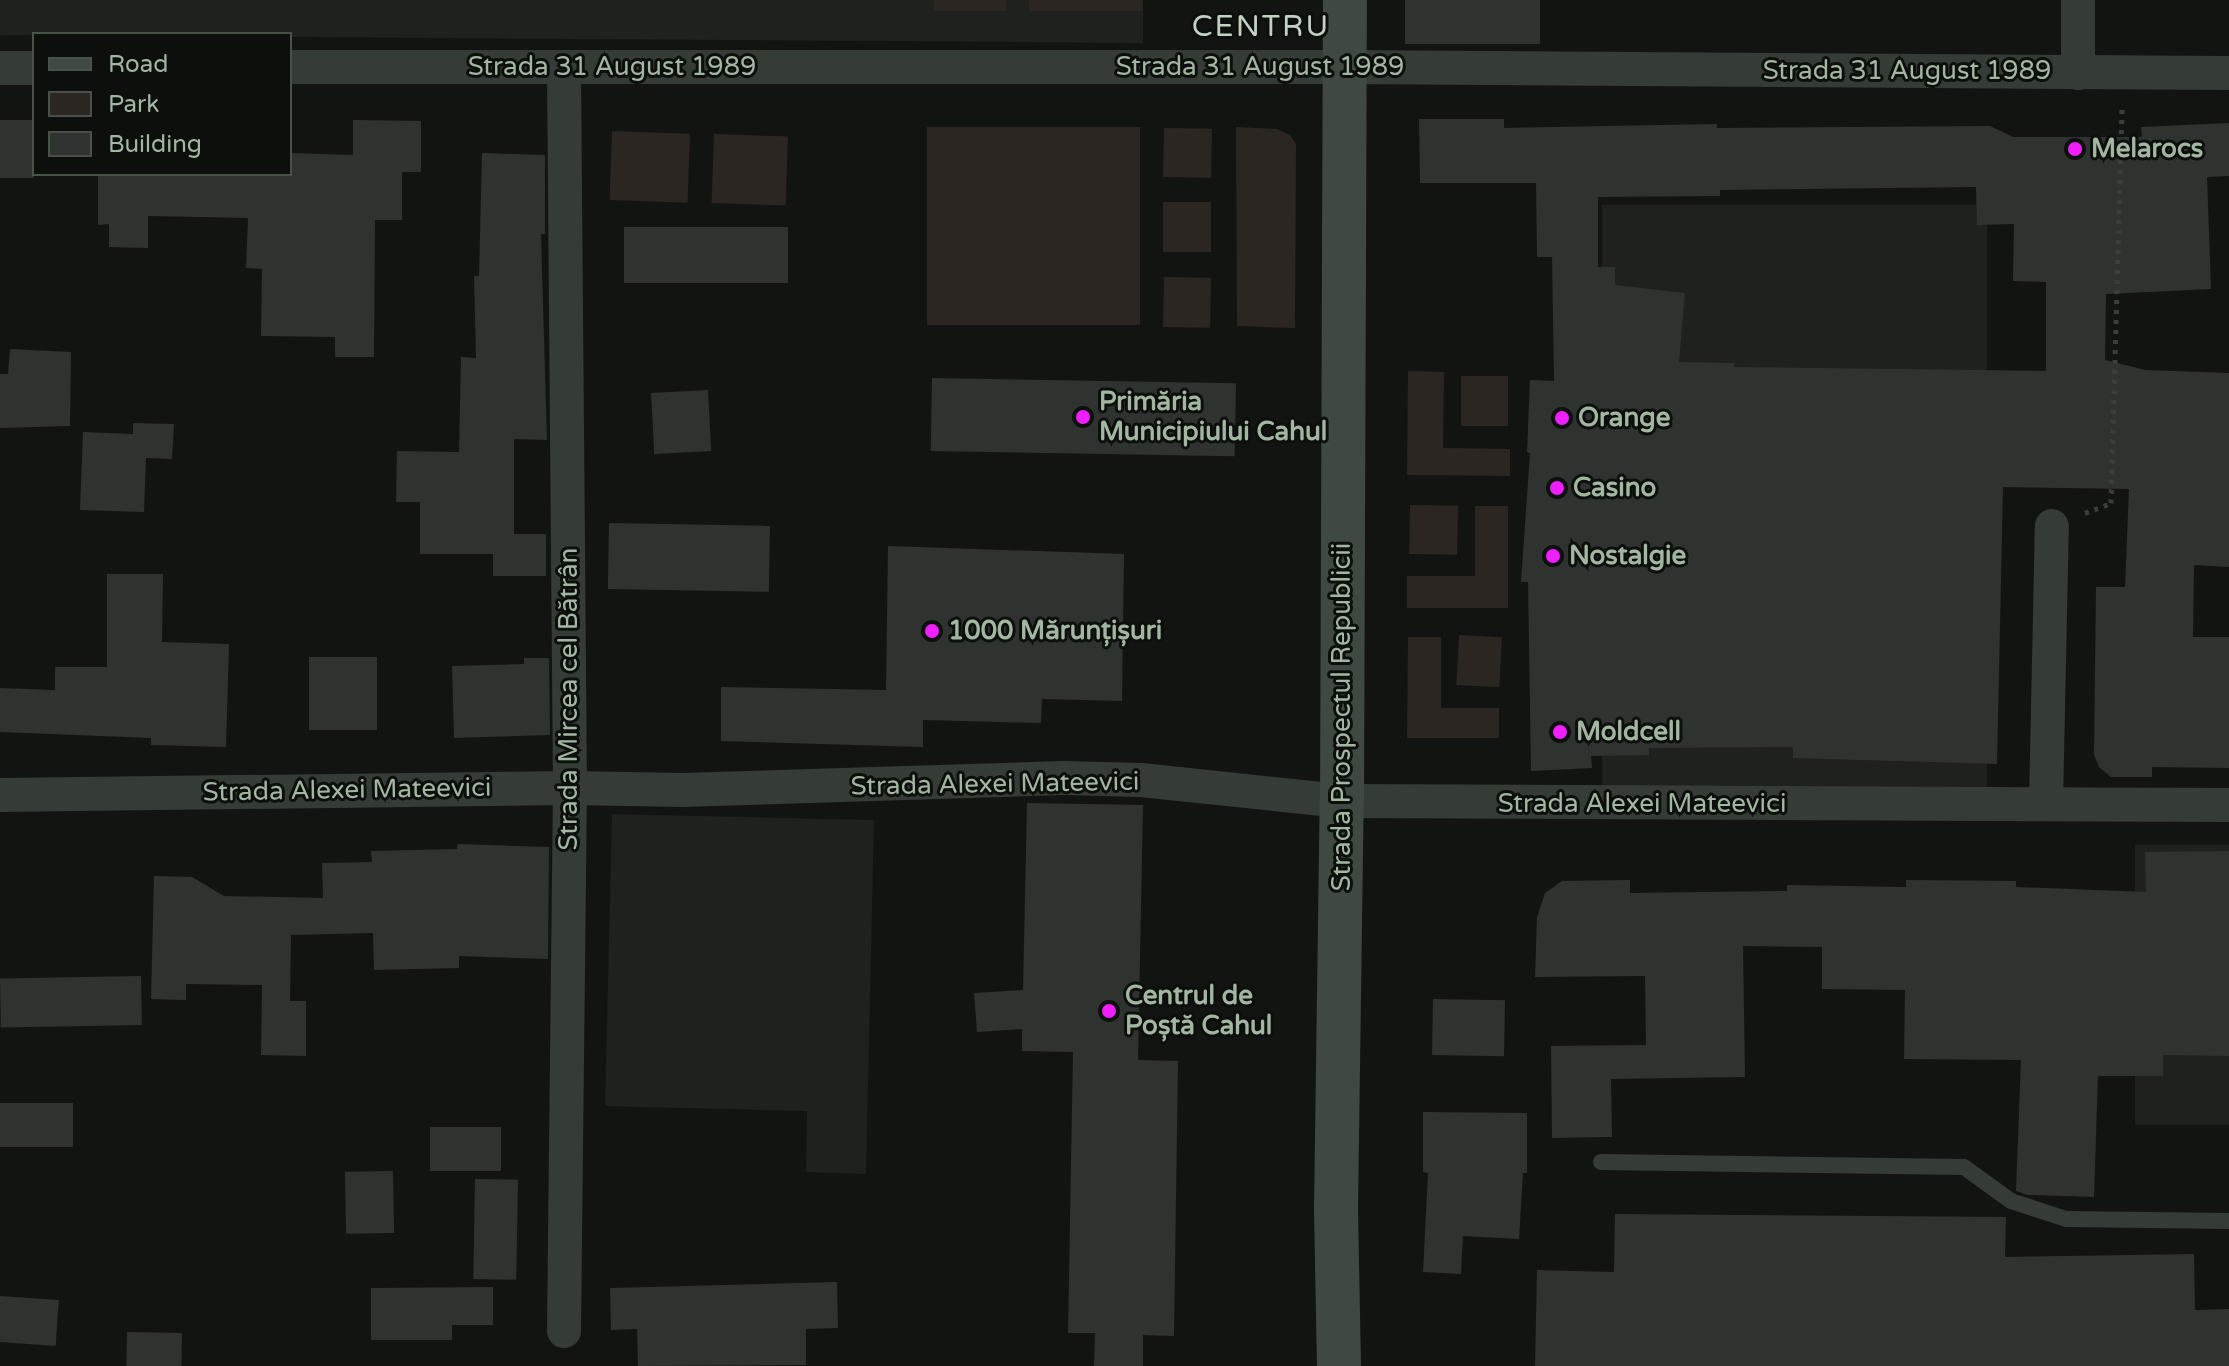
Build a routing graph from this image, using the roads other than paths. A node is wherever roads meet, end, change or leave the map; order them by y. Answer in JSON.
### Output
{"nodes":[{"id":1,"x":1345,"y":0,"type":"edge"},
{"id":2,"x":2078,"y":0,"type":"edge"},
{"id":3,"x":292,"y":67,"type":"edge"},
{"id":4,"x":564,"y":67,"type":"junction"},
{"id":5,"x":1344,"y":67,"type":"junction"},
{"id":6,"x":0,"y":68,"type":"edge"},
{"id":7,"x":32,"y":68,"type":"edge"},
{"id":8,"x":2078,"y":73,"type":"junction"},
{"id":9,"x":2229,"y":73,"type":"edge"},
{"id":10,"x":2052,"y":526,"type":"road end"},
{"id":11,"x":570,"y":788,"type":"junction"},
{"id":12,"x":0,"y":795,"type":"edge"},
{"id":13,"x":1342,"y":801,"type":"junction"},
{"id":14,"x":2046,"y":804,"type":"junction"},
{"id":15,"x":2229,"y":805,"type":"edge"},
{"id":16,"x":1601,"y":1162,"type":"dead end"},
{"id":17,"x":2229,"y":1221,"type":"edge"},
{"id":18,"x":564,"y":1331,"type":"dead end"},
{"id":19,"x":1339,"y":1366,"type":"edge"}],
"edges":[{"from":1,"to":5,"type":"main road","name":"Strada Prospectul Republicii"},
{"from":2,"to":8,"type":"street"},
{"from":3,"to":4,"type":"street","name":"Strada 31 August 1989"},
{"from":4,"to":5,"type":"street","name":"Strada 31 August 1989"},
{"from":4,"to":11,"type":"street","name":"Strada Mircea cel Bătrân"},
{"from":5,"to":8,"type":"street","name":"Strada 31 August 1989"},
{"from":5,"to":13,"type":"main road","name":"Strada Prospectul Republicii"},
{"from":6,"to":7,"type":"street"},
{"from":8,"to":9,"type":"street","name":"Strada 31 August 1989"},
{"from":10,"to":14,"type":"street"},
{"from":11,"to":12,"type":"street","name":"Strada Alexei Mateevici"},
{"from":11,"to":13,"type":"street","name":"Strada Alexei Mateevici"},
{"from":11,"to":18,"type":"street","name":"Strada Mircea cel Bătrân"},
{"from":13,"to":14,"type":"street","name":"Strada Alexei Mateevici"},
{"from":13,"to":19,"type":"main road","name":"Strada Prospectul Republicii"},
{"from":14,"to":15,"type":"street","name":"Strada Alexei Mateevici"},
{"from":16,"to":17,"type":"lane"}]}
